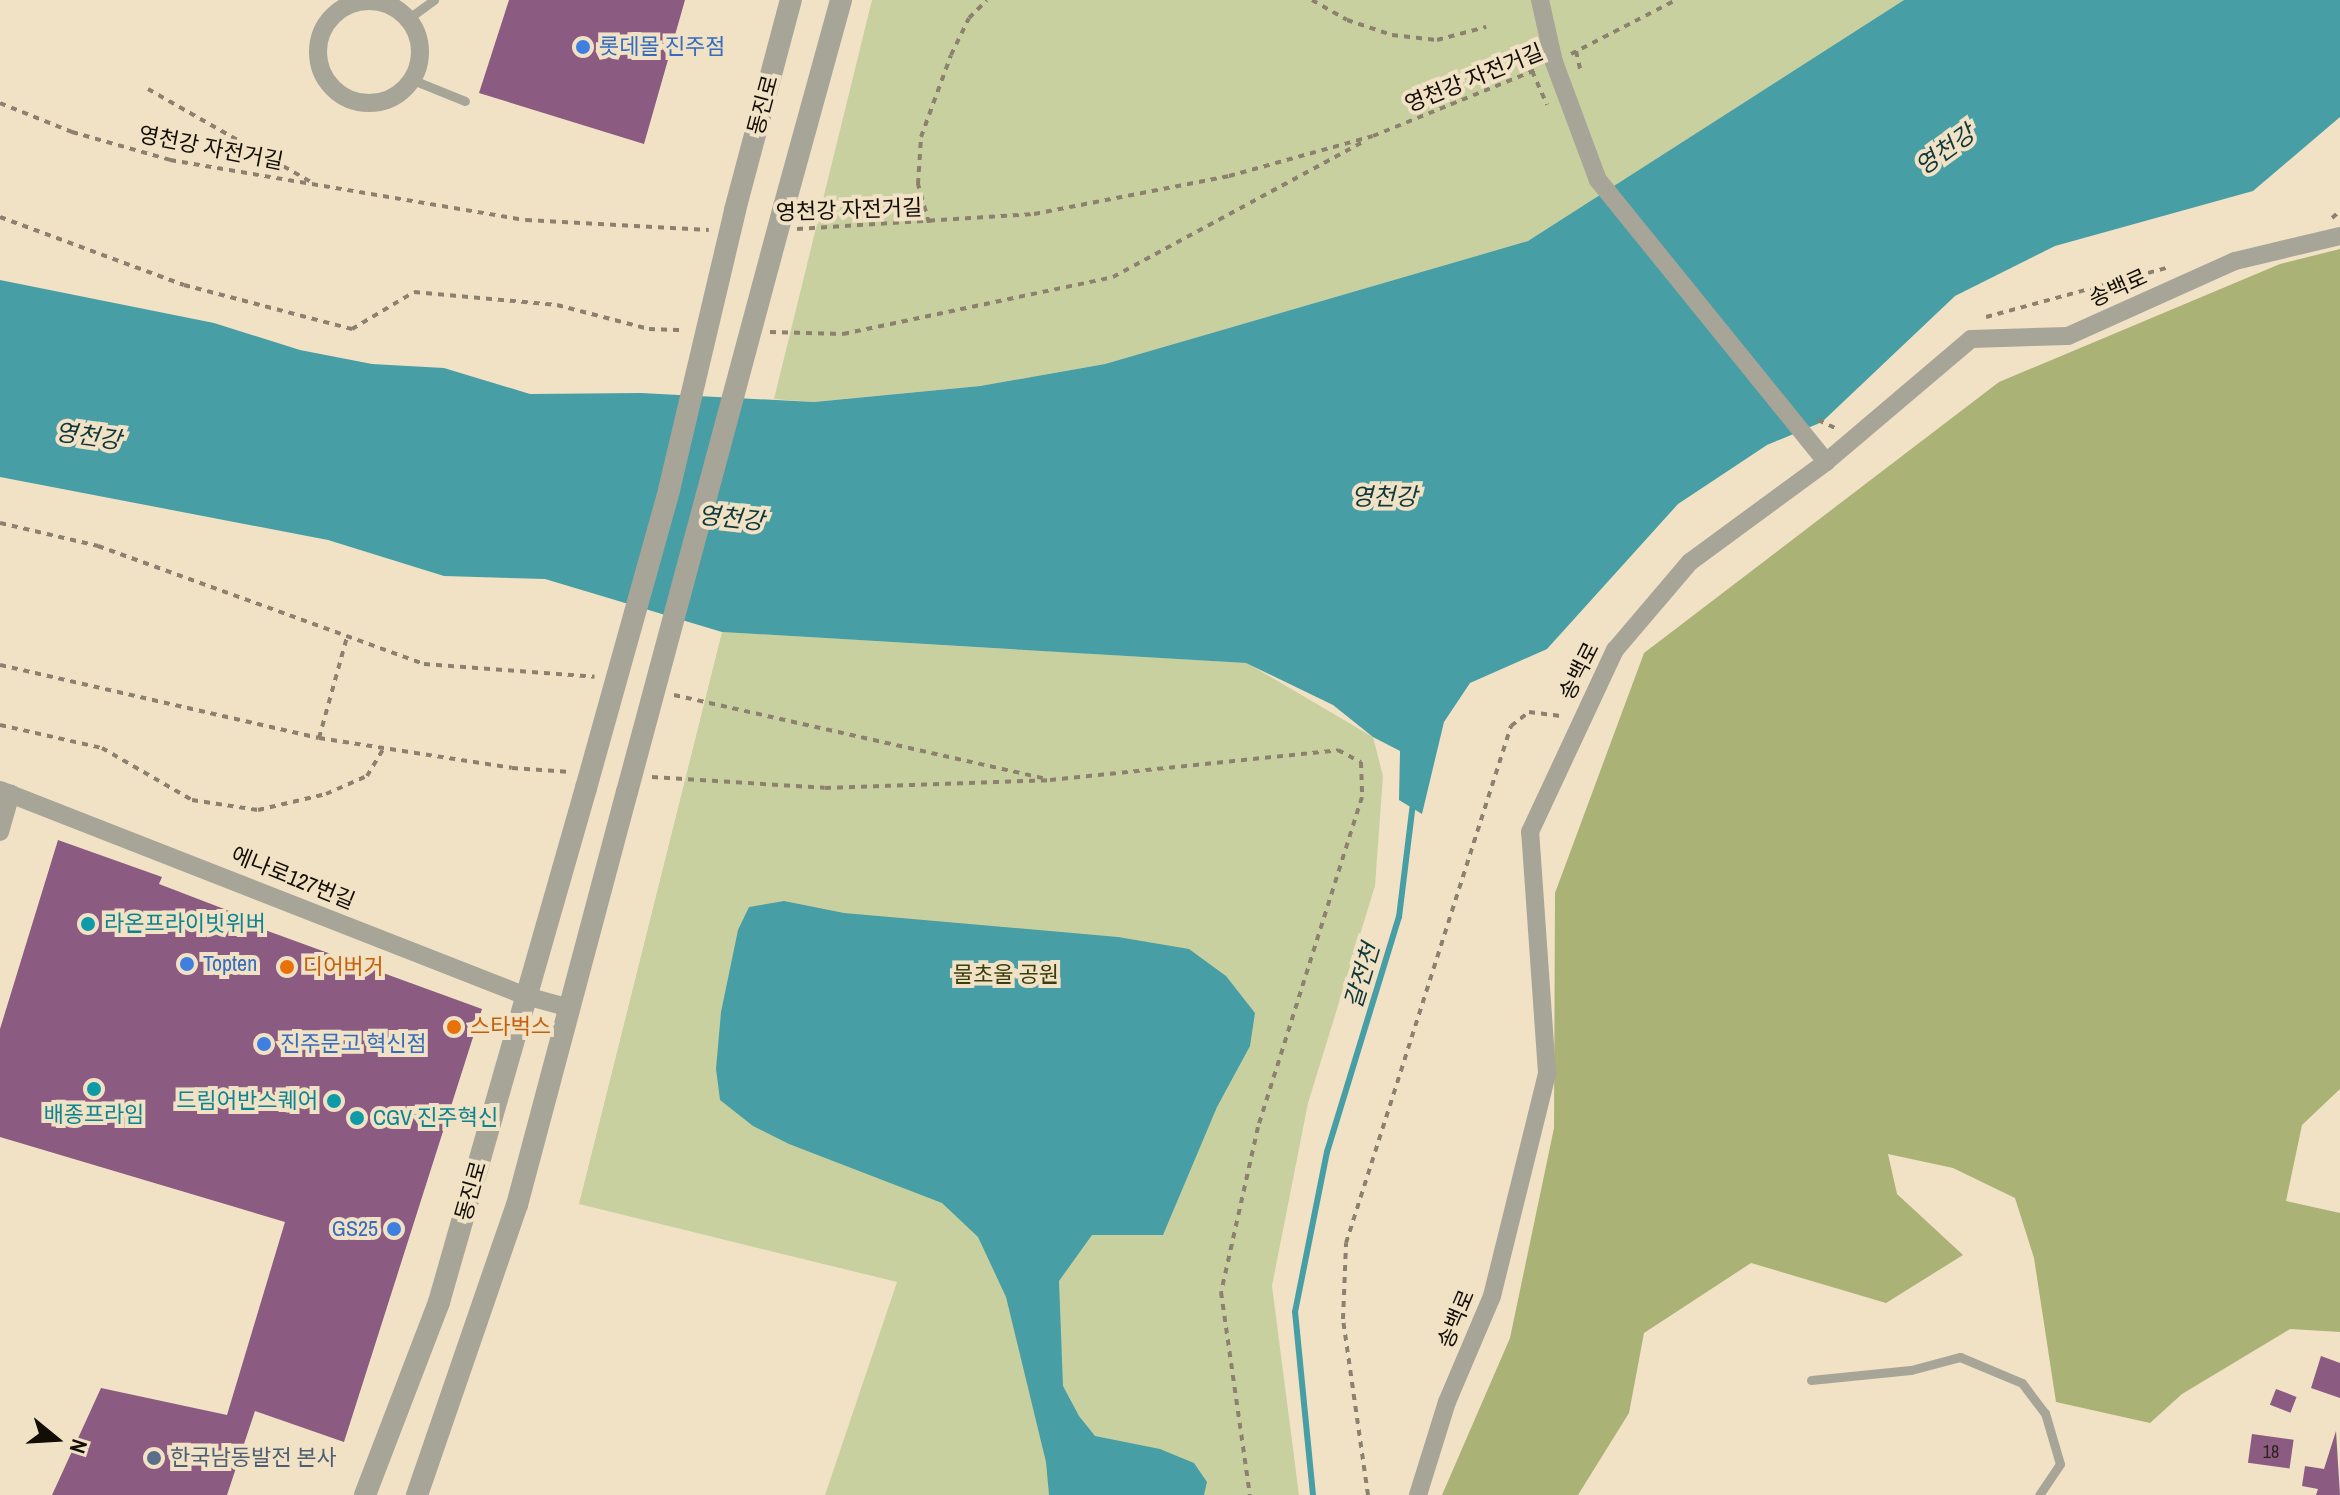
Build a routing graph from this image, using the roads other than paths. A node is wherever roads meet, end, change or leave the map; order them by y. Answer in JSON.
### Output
{"nodes":[{"id":1,"x":434,"y":0,"type":"edge"},
{"id":2,"x":791,"y":0,"type":"edge"},
{"id":3,"x":841,"y":0,"type":"edge"},
{"id":4,"x":1540,"y":0,"type":"edge"},
{"id":5,"x":332,"y":6,"type":"edge"},
{"id":6,"x":409,"y":18,"type":"junction"},
{"id":7,"x":413,"y":80,"type":"junction"},
{"id":8,"x":465,"y":101,"type":"dead end"},
{"id":9,"x":2340,"y":236,"type":"edge"},
{"id":10,"x":1826,"y":462,"type":"junction"},
{"id":11,"x":5,"y":792,"type":"edge"},
{"id":12,"x":0,"y":832,"type":"edge"},
{"id":13,"x":526,"y":996,"type":"junction"},
{"id":14,"x":570,"y":1008,"type":"junction"},
{"id":15,"x":1811,"y":1380,"type":"dead end"},
{"id":16,"x":365,"y":1495,"type":"edge"},
{"id":17,"x":417,"y":1495,"type":"edge"},
{"id":18,"x":1418,"y":1495,"type":"edge"},
{"id":19,"x":2039,"y":1495,"type":"edge"}],
"edges":[{"from":1,"to":6,"type":"lane"},
{"from":2,"to":13,"type":"street","name":"동진로","bridge":true},
{"from":3,"to":14,"type":"street","bridge":true},
{"from":4,"to":10,"type":"street","bridge":true},
{"from":5,"to":6,"type":"street"},
{"from":5,"to":7,"type":"street"},
{"from":6,"to":7,"type":"street"},
{"from":7,"to":8,"type":"lane"},
{"from":9,"to":10,"type":"street","name":"송백로"},
{"from":10,"to":18,"type":"street","name":"송백로"},
{"from":11,"to":12,"type":"street"},
{"from":11,"to":13,"type":"street","name":"에나로127번길"},
{"from":13,"to":14,"type":"street","name":"에나로127번길"},
{"from":13,"to":16,"type":"street","name":"동진로"},
{"from":14,"to":17,"type":"street"},
{"from":15,"to":19,"type":"lane"}]}
